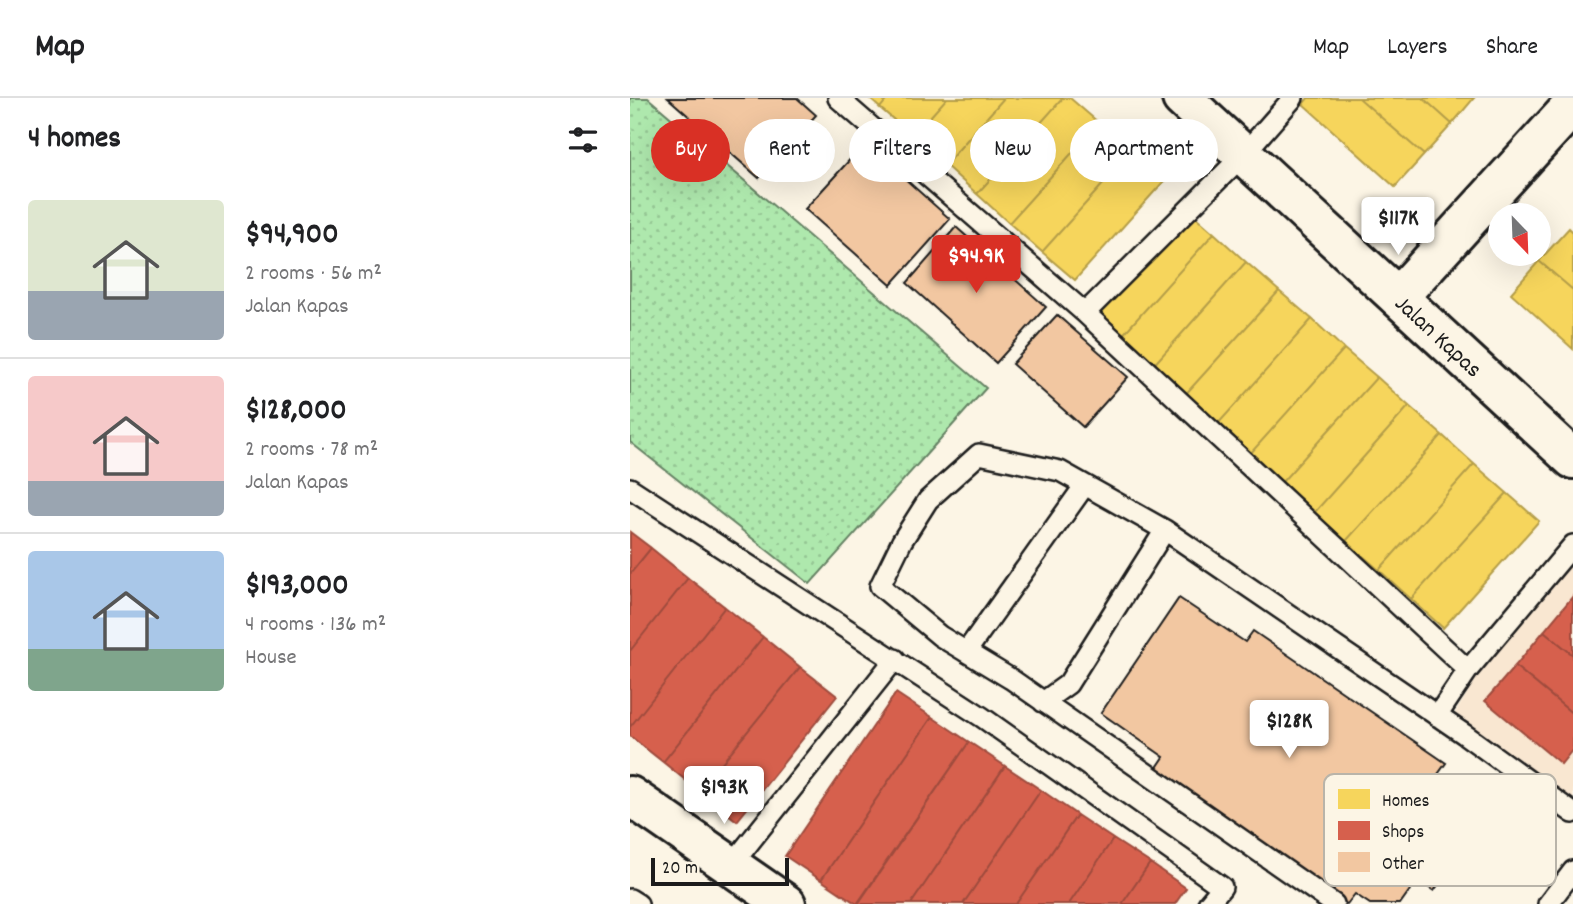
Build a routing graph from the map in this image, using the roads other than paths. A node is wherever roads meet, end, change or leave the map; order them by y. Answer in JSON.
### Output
{"nodes":[{"id":1,"x":838,"y":98,"type":"edge"},
{"id":2,"x":1182,"y":98,"type":"edge"},
{"id":3,"x":1293,"y":98,"type":"edge"},
{"id":4,"x":1573,"y":105,"type":"edge"},
{"id":5,"x":1243,"y":155,"type":"junction"},
{"id":6,"x":1398,"y":298,"type":"junction"},
{"id":7,"x":1085,"y":313,"type":"junction"},
{"id":8,"x":1572,"y":457,"type":"edge"},
{"id":9,"x":1085,"y":485,"type":"junction"},
{"id":10,"x":630,"y":488,"type":"edge"},
{"id":11,"x":1165,"y":530,"type":"junction"},
{"id":12,"x":1573,"y":545,"type":"edge"},
{"id":13,"x":966,"y":652,"type":"junction"},
{"id":14,"x":895,"y":659,"type":"junction"},
{"id":15,"x":1468,"y":670,"type":"junction"},
{"id":16,"x":1043,"y":702,"type":"junction"},
{"id":17,"x":1437,"y":716,"type":"junction"},
{"id":18,"x":1518,"y":774,"type":"edge"},
{"id":19,"x":630,"y":796,"type":"edge"},
{"id":20,"x":1556,"y":801,"type":"edge"},
{"id":21,"x":1573,"y":813,"type":"edge"},
{"id":22,"x":1573,"y":871,"type":"edge"},
{"id":23,"x":755,"y":890,"type":"edge"},
{"id":24,"x":630,"y":899,"type":"edge"},
{"id":25,"x":638,"y":904,"type":"edge"},
{"id":26,"x":1208,"y":904,"type":"edge"},
{"id":27,"x":1335,"y":904,"type":"edge"},
{"id":28,"x":1548,"y":904,"type":"edge"}],
"edges":[{"from":1,"to":7,"type":"lane"},
{"from":2,"to":5,"type":"street","name":"Jalan Kapas"},
{"from":3,"to":5,"type":"lane"},
{"from":4,"to":6,"type":"street"},
{"from":5,"to":6,"type":"street","name":"Jalan Kapas"},
{"from":5,"to":7,"type":"lane"},
{"from":6,"to":8,"type":"street","name":"Jalan Kapas"},
{"from":7,"to":15,"type":"lane"},
{"from":9,"to":11,"type":"lane"},
{"from":9,"to":13,"type":"lane"},
{"from":9,"to":13,"type":"lane"},
{"from":10,"to":14,"type":"lane"},
{"from":11,"to":16,"type":"lane"},
{"from":11,"to":17,"type":"lane"},
{"from":12,"to":15,"type":"lane"},
{"from":13,"to":16,"type":"lane"},
{"from":14,"to":23,"type":"lane"},
{"from":14,"to":26,"type":"lane"},
{"from":15,"to":17,"type":"lane"},
{"from":16,"to":27,"type":"lane"},
{"from":17,"to":18,"type":"lane"},
{"from":19,"to":23,"type":"street"},
{"from":20,"to":21,"type":"lane"},
{"from":22,"to":28,"type":"lane"},
{"from":24,"to":25,"type":"lane"}]}
